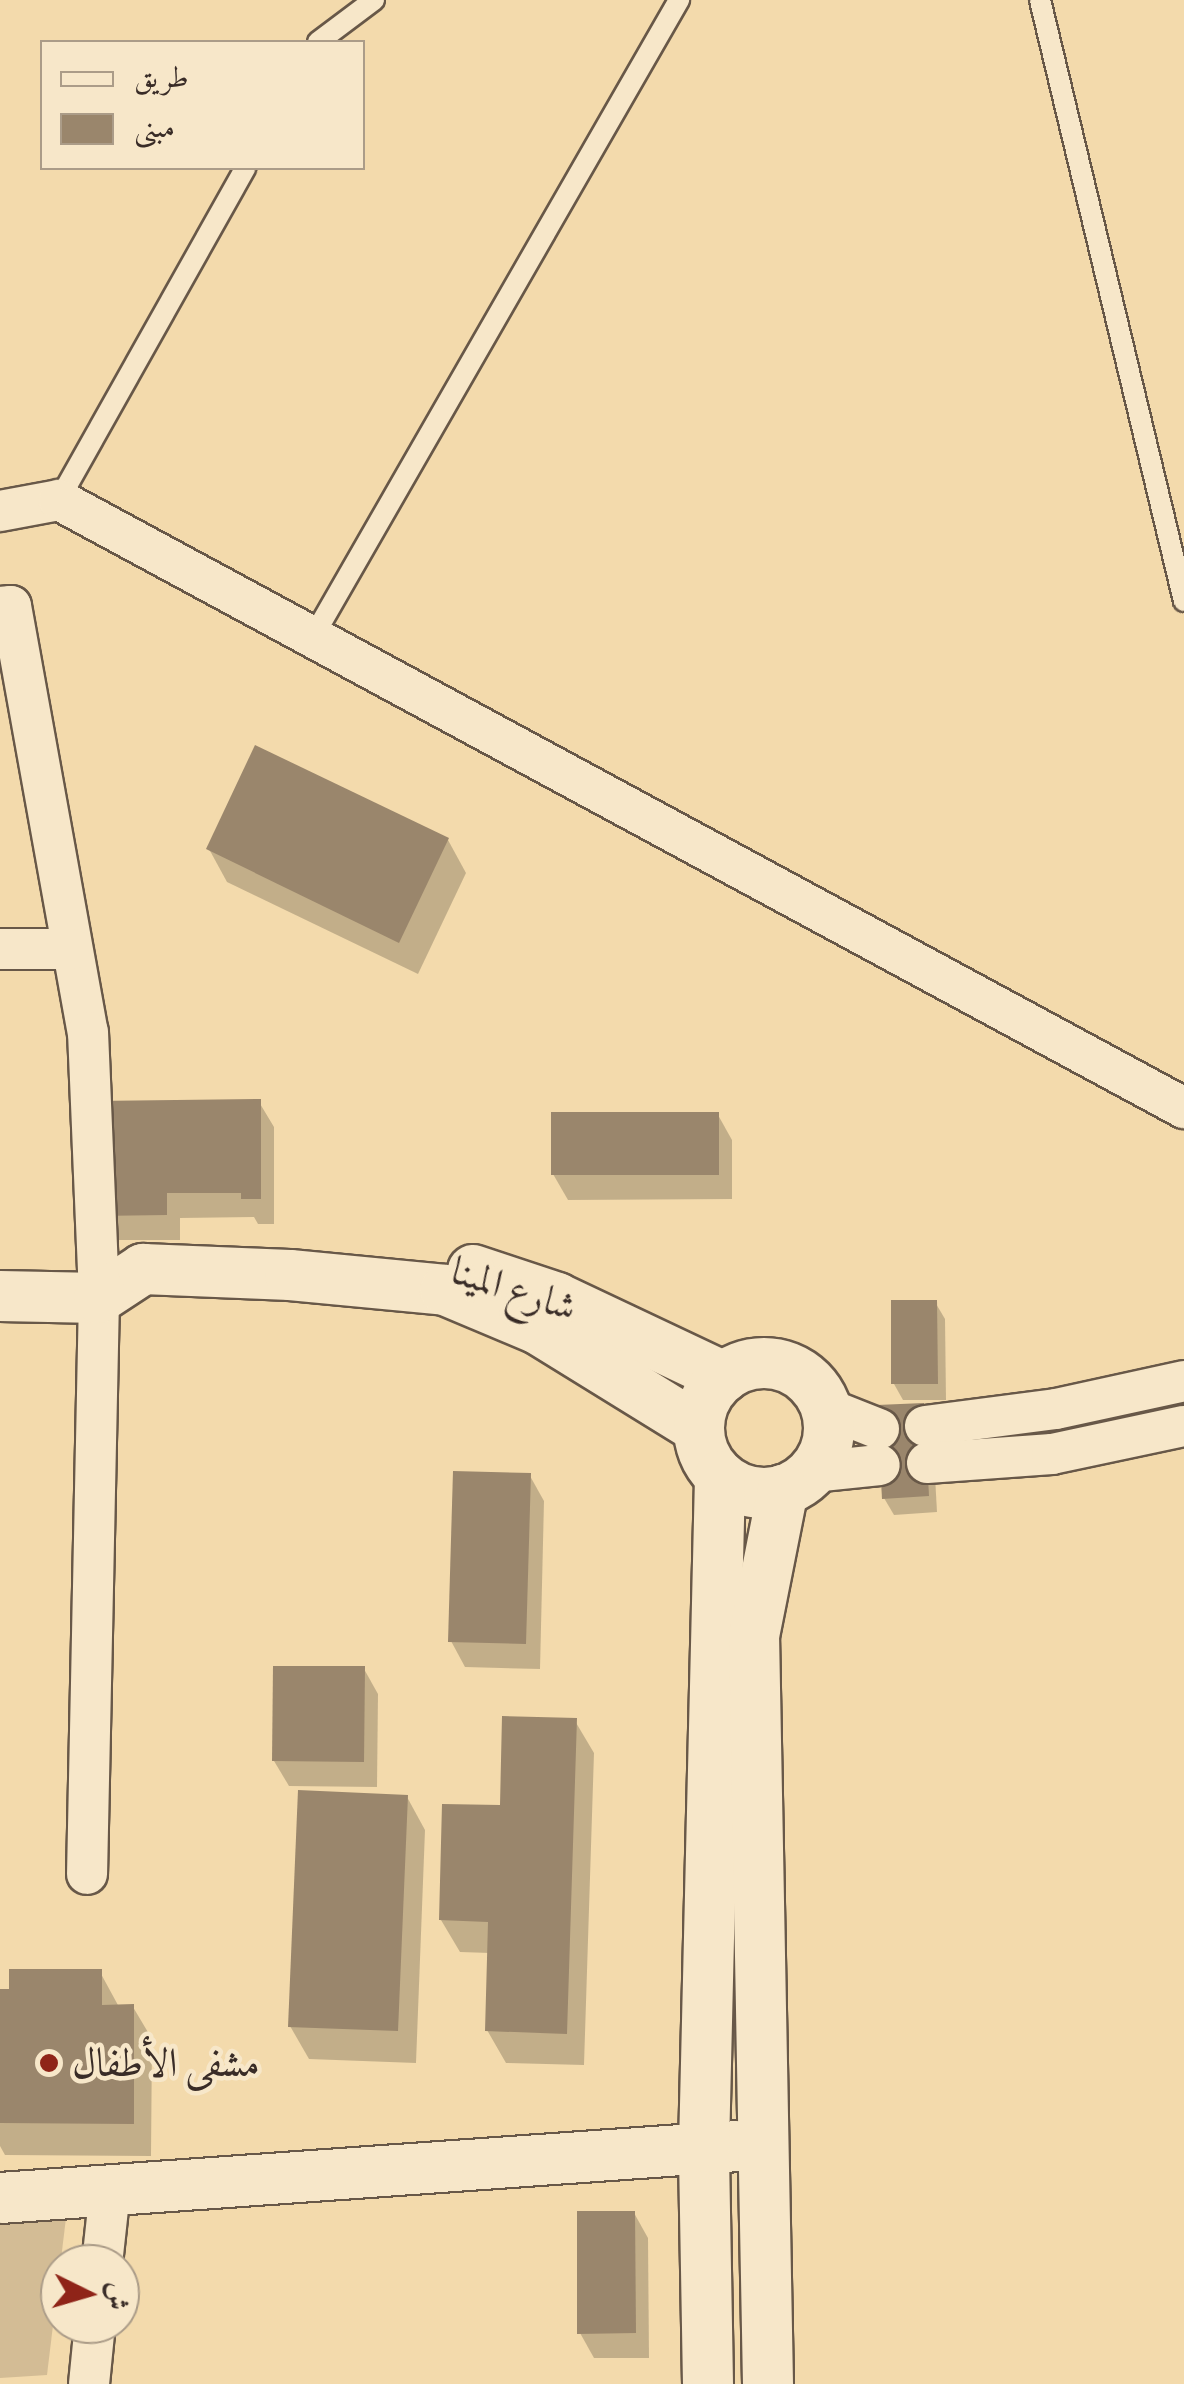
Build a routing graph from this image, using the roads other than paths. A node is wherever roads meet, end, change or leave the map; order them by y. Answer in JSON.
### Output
{"nodes":[{"id":1,"x":374,"y":0,"type":"edge"},
{"id":2,"x":678,"y":0,"type":"edge"},
{"id":3,"x":1040,"y":0,"type":"edge"},
{"id":4,"x":321,"y":40,"type":"edge"},
{"id":5,"x":244,"y":170,"type":"edge"},
{"id":6,"x":0,"y":479,"type":"edge"},
{"id":7,"x":58,"y":500,"type":"junction"},
{"id":8,"x":0,"y":511,"type":"edge"},
{"id":9,"x":1177,"y":538,"type":"edge"},
{"id":10,"x":1184,"y":601,"type":"edge"},
{"id":11,"x":0,"y":607,"type":"edge"},
{"id":12,"x":313,"y":637,"type":"junction"},
{"id":13,"x":0,"y":949,"type":"edge"},
{"id":14,"x":72,"y":949,"type":"junction"},
{"id":15,"x":1184,"y":1108,"type":"edge"},
{"id":16,"x":290,"y":1275,"type":"junction"},
{"id":17,"x":0,"y":1296,"type":"edge"},
{"id":18,"x":99,"y":1298,"type":"junction"},
{"id":19,"x":724,"y":1376,"type":"junction"},
{"id":20,"x":1184,"y":1382,"type":"edge"},
{"id":21,"x":826,"y":1408,"type":"junction"},
{"id":22,"x":1184,"y":1426,"type":"edge"},
{"id":23,"x":698,"y":1428,"type":"junction"},
{"id":24,"x":720,"y":1476,"type":"junction"},
{"id":25,"x":798,"y":1481,"type":"junction"},
{"id":26,"x":86,"y":1874,"type":"dead end"},
{"id":27,"x":763,"y":2145,"type":"junction"},
{"id":28,"x":704,"y":2148,"type":"junction"},
{"id":29,"x":110,"y":2190,"type":"junction"},
{"id":30,"x":0,"y":2198,"type":"edge"},
{"id":31,"x":104,"y":2244,"type":"edge"},
{"id":32,"x":93,"y":2344,"type":"edge"},
{"id":33,"x":89,"y":2384,"type":"edge"},
{"id":34,"x":708,"y":2384,"type":"edge"},
{"id":35,"x":768,"y":2384,"type":"edge"}],
"edges":[{"from":1,"to":4,"type":"lane"},
{"from":2,"to":12,"type":"lane"},
{"from":3,"to":9,"type":"lane"},
{"from":5,"to":7,"type":"lane"},
{"from":6,"to":7,"type":"street"},
{"from":7,"to":8,"type":"street"},
{"from":7,"to":12,"type":"street"},
{"from":9,"to":10,"type":"lane"},
{"from":11,"to":14,"type":"street"},
{"from":12,"to":15,"type":"street"},
{"from":13,"to":14,"type":"street"},
{"from":14,"to":18,"type":"street"},
{"from":16,"to":18,"type":"street","name":"شارع المينا"},
{"from":16,"to":19,"type":"street","name":"شارع المينا"},
{"from":16,"to":23,"type":"street","name":"شارع المينا"},
{"from":17,"to":18,"type":"street"},
{"from":18,"to":26,"type":"street"},
{"from":19,"to":21,"type":"street"},
{"from":19,"to":23,"type":"street"},
{"from":20,"to":22,"type":"street"},
{"from":21,"to":25,"type":"street"},
{"from":21,"to":25,"type":"street"},
{"from":23,"to":24,"type":"street"},
{"from":24,"to":25,"type":"street"},
{"from":24,"to":28,"type":"street"},
{"from":25,"to":27,"type":"street"},
{"from":27,"to":28,"type":"street"},
{"from":27,"to":35,"type":"street"},
{"from":28,"to":29,"type":"street"},
{"from":28,"to":34,"type":"street"},
{"from":29,"to":30,"type":"street"},
{"from":29,"to":31,"type":"street"},
{"from":32,"to":33,"type":"street"}]}
